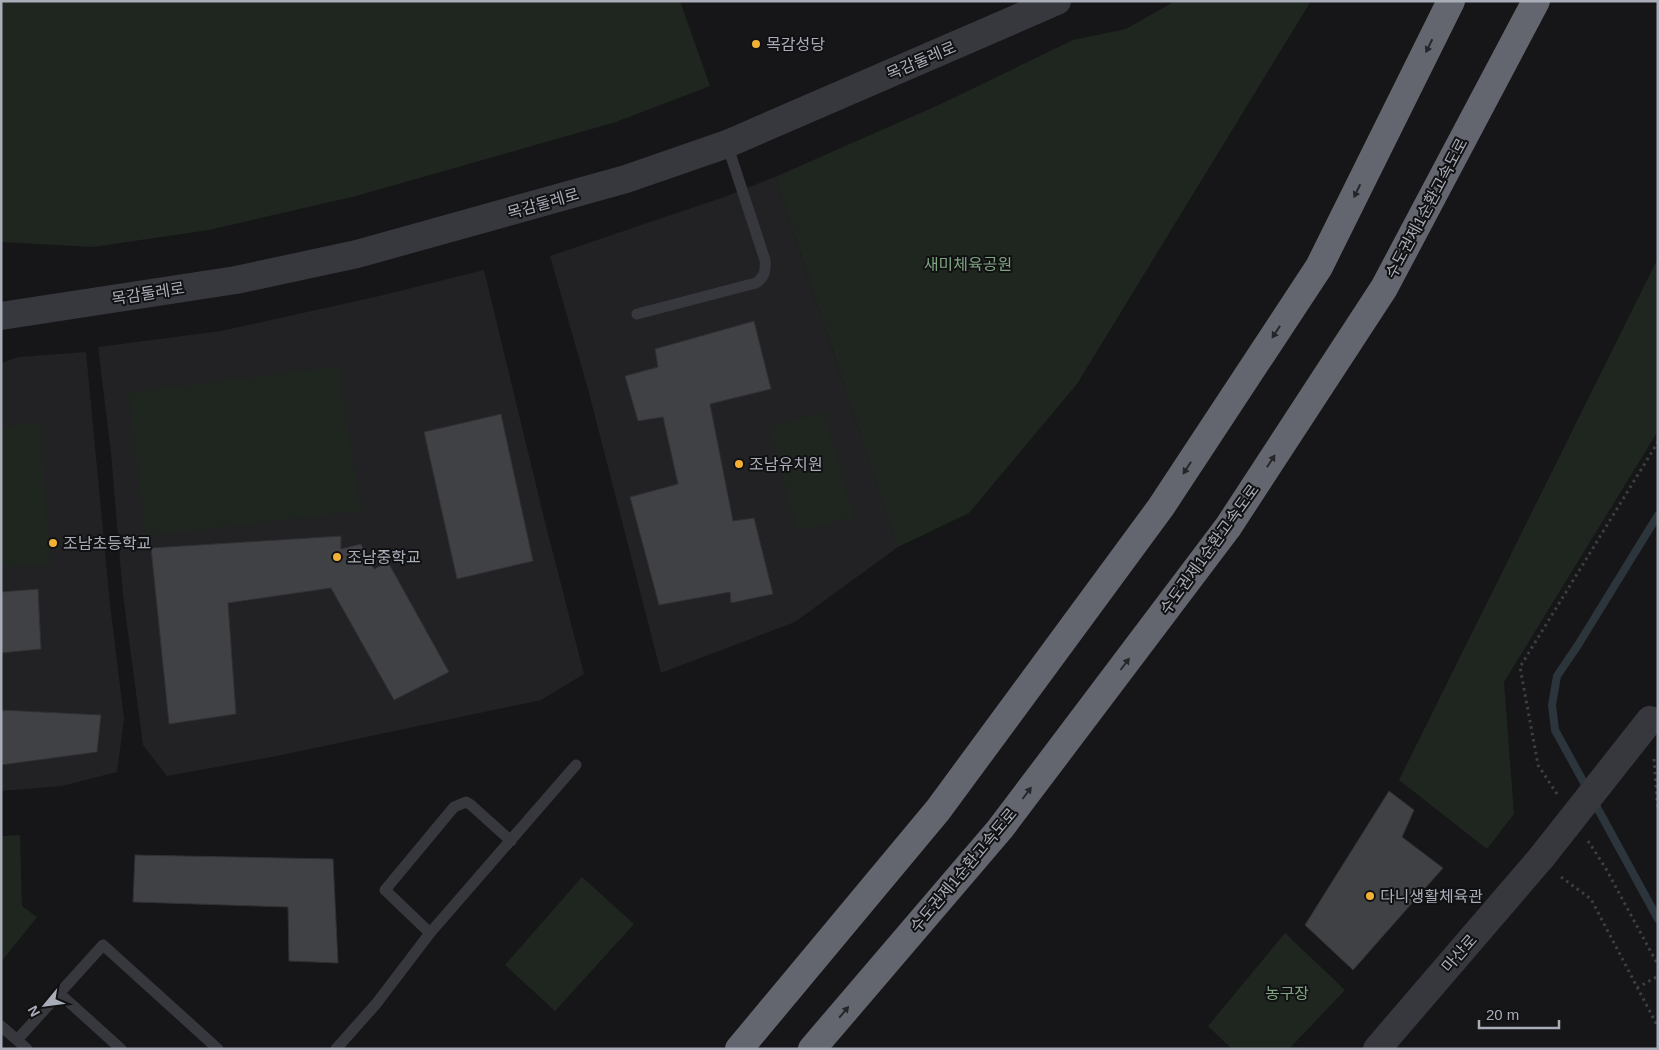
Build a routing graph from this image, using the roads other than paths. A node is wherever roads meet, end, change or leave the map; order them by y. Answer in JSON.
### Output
{"nodes":[{"id":1,"x":1057,"y":1,"type":"edge"},
{"id":2,"x":1536,"y":1,"type":"edge"},
{"id":3,"x":1451,"y":2,"type":"edge"},
{"id":4,"x":727,"y":144,"type":"junction"},
{"id":5,"x":637,"y":314,"type":"dead end"},
{"id":6,"x":1,"y":316,"type":"edge"},
{"id":7,"x":1654,"y":714,"type":"edge"},
{"id":8,"x":576,"y":765,"type":"dead end"},
{"id":9,"x":512,"y":841,"type":"junction"},
{"id":10,"x":430,"y":932,"type":"junction"},
{"id":11,"x":59,"y":993,"type":"junction"},
{"id":12,"x":1,"y":1026,"type":"edge"},
{"id":13,"x":17,"y":1040,"type":"junction"},
{"id":14,"x":27,"y":1049,"type":"edge"},
{"id":15,"x":121,"y":1049,"type":"edge"},
{"id":16,"x":218,"y":1049,"type":"edge"},
{"id":17,"x":336,"y":1049,"type":"edge"},
{"id":18,"x":739,"y":1049,"type":"edge"},
{"id":19,"x":812,"y":1049,"type":"edge"},
{"id":20,"x":1377,"y":1049,"type":"edge"}],
"edges":[{"from":1,"to":4,"type":"street","name":"목감둘레로"},
{"from":19,"to":2,"type":"highway","name":"수도권제1순환고속도로","one_way":true},
{"from":3,"to":18,"type":"highway","one_way":true},
{"from":4,"to":5,"type":"lane"},
{"from":4,"to":6,"type":"street","name":"목감둘레로"},
{"from":7,"to":20,"type":"street","name":"마산로","bridge":true},
{"from":8,"to":9,"type":"lane"},
{"from":9,"to":10,"type":"lane"},
{"from":9,"to":10,"type":"lane"},
{"from":10,"to":17,"type":"lane"},
{"from":11,"to":13,"type":"lane"},
{"from":11,"to":15,"type":"lane"},
{"from":11,"to":16,"type":"lane"},
{"from":12,"to":13,"type":"lane"},
{"from":13,"to":14,"type":"lane"}]}
